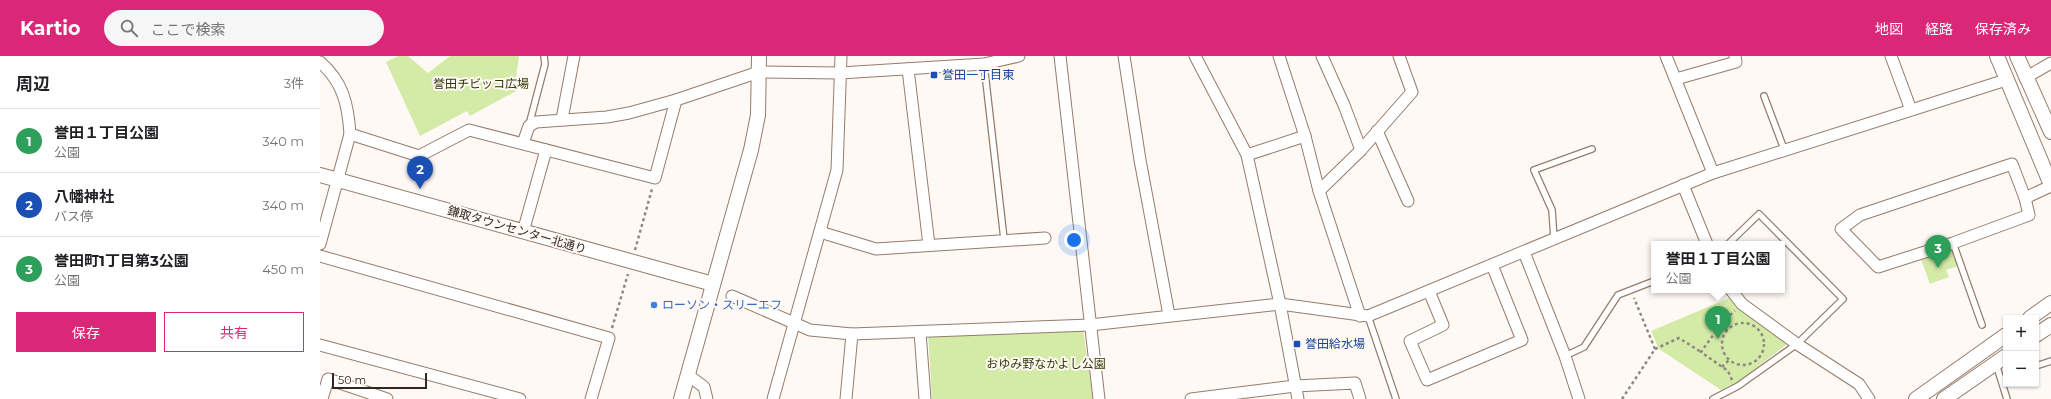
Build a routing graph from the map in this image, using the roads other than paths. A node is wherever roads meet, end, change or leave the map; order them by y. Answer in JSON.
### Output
{"nodes":[{"id":1,"x":544,"y":56,"type":"edge"},
{"id":2,"x":574,"y":56,"type":"edge"},
{"id":3,"x":759,"y":56,"type":"edge"},
{"id":4,"x":841,"y":56,"type":"edge"},
{"id":5,"x":1019,"y":56,"type":"edge"},
{"id":6,"x":1060,"y":56,"type":"edge"},
{"id":7,"x":1124,"y":56,"type":"edge"},
{"id":8,"x":1195,"y":56,"type":"edge"},
{"id":9,"x":1279,"y":56,"type":"edge"},
{"id":10,"x":1322,"y":56,"type":"edge"},
{"id":11,"x":1399,"y":56,"type":"edge"},
{"id":12,"x":1666,"y":56,"type":"edge"},
{"id":13,"x":1735,"y":56,"type":"edge"},
{"id":14,"x":1891,"y":56,"type":"edge"},
{"id":15,"x":1997,"y":56,"type":"edge"},
{"id":16,"x":2017,"y":56,"type":"edge"},
{"id":17,"x":320,"y":62,"type":"edge"},
{"id":18,"x":984,"y":64,"type":"junction"},
{"id":19,"x":2051,"y":64,"type":"edge"},
{"id":20,"x":908,"y":69,"type":"junction"},
{"id":21,"x":759,"y":72,"type":"junction"},
{"id":22,"x":840,"y":73,"type":"junction"},
{"id":23,"x":2026,"y":78,"type":"junction"},
{"id":24,"x":1676,"y":79,"type":"junction"},
{"id":25,"x":2006,"y":80,"type":"junction"},
{"id":26,"x":1764,"y":96,"type":"dead end"},
{"id":27,"x":676,"y":100,"type":"junction"},
{"id":28,"x":1911,"y":110,"type":"junction"},
{"id":29,"x":562,"y":119,"type":"junction"},
{"id":30,"x":529,"y":126,"type":"junction"},
{"id":31,"x":1377,"y":131,"type":"junction"},
{"id":32,"x":2051,"y":132,"type":"edge"},
{"id":33,"x":350,"y":134,"type":"junction"},
{"id":34,"x":1305,"y":136,"type":"junction"},
{"id":35,"x":523,"y":143,"type":"junction"},
{"id":36,"x":1592,"y":149,"type":"dead end"},
{"id":37,"x":1784,"y":149,"type":"junction"},
{"id":38,"x":546,"y":150,"type":"junction"},
{"id":39,"x":1361,"y":150,"type":"junction"},
{"id":40,"x":1247,"y":155,"type":"junction"},
{"id":41,"x":1713,"y":173,"type":"junction"},
{"id":42,"x":320,"y":175,"type":"edge"},
{"id":43,"x":338,"y":181,"type":"junction"},
{"id":44,"x":1683,"y":185,"type":"junction"},
{"id":45,"x":2051,"y":186,"type":"edge"},
{"id":46,"x":1319,"y":192,"type":"junction"},
{"id":47,"x":2025,"y":198,"type":"junction"},
{"id":48,"x":1408,"y":201,"type":"dead end"},
{"id":49,"x":524,"y":232,"type":"junction"},
{"id":50,"x":820,"y":232,"type":"junction"},
{"id":51,"x":1045,"y":238,"type":"dead end"},
{"id":52,"x":1004,"y":239,"type":"junction"},
{"id":53,"x":1554,"y":240,"type":"junction"},
{"id":54,"x":1707,"y":241,"type":"edge"},
{"id":55,"x":1731,"y":241,"type":"edge"},
{"id":56,"x":1953,"y":243,"type":"junction"},
{"id":57,"x":320,"y":244,"type":"edge"},
{"id":58,"x":929,"y":245,"type":"junction"},
{"id":59,"x":1524,"y":252,"type":"junction"},
{"id":60,"x":320,"y":256,"type":"edge"},
{"id":61,"x":1492,"y":265,"type":"junction"},
{"id":62,"x":1651,"y":282,"type":"edge"},
{"id":63,"x":713,"y":284,"type":"junction"},
{"id":64,"x":1429,"y":291,"type":"junction"},
{"id":65,"x":1733,"y":293,"type":"edge"},
{"id":66,"x":732,"y":296,"type":"dead end"},
{"id":67,"x":2051,"y":303,"type":"edge"},
{"id":68,"x":1280,"y":304,"type":"junction"},
{"id":69,"x":1169,"y":315,"type":"junction"},
{"id":70,"x":2034,"y":315,"type":"edge"},
{"id":71,"x":1364,"y":316,"type":"junction"},
{"id":72,"x":795,"y":324,"type":"junction"},
{"id":73,"x":1090,"y":325,"type":"junction"},
{"id":74,"x":2051,"y":325,"type":"edge"},
{"id":75,"x":1982,"y":326,"type":"dead end"},
{"id":76,"x":920,"y":332,"type":"junction"},
{"id":77,"x":2039,"y":333,"type":"edge"},
{"id":78,"x":852,"y":334,"type":"junction"},
{"id":79,"x":2003,"y":337,"type":"edge"},
{"id":80,"x":1797,"y":344,"type":"junction"},
{"id":81,"x":320,"y":345,"type":"edge"},
{"id":82,"x":1565,"y":356,"type":"junction"},
{"id":83,"x":2001,"y":360,"type":"edge"},
{"id":84,"x":2051,"y":361,"type":"edge"},
{"id":85,"x":2039,"y":365,"type":"edge"},
{"id":86,"x":688,"y":375,"type":"junction"},
{"id":87,"x":2003,"y":378,"type":"edge"},
{"id":88,"x":1295,"y":386,"type":"junction"},
{"id":89,"x":2005,"y":387,"type":"edge"},
{"id":90,"x":322,"y":399,"type":"edge"},
{"id":91,"x":387,"y":399,"type":"edge"},
{"id":92,"x":516,"y":399,"type":"edge"},
{"id":93,"x":591,"y":399,"type":"edge"},
{"id":94,"x":681,"y":399,"type":"edge"},
{"id":95,"x":707,"y":399,"type":"edge"},
{"id":96,"x":773,"y":399,"type":"edge"},
{"id":97,"x":846,"y":399,"type":"edge"},
{"id":98,"x":925,"y":399,"type":"edge"},
{"id":99,"x":1099,"y":399,"type":"edge"},
{"id":100,"x":1191,"y":399,"type":"edge"},
{"id":101,"x":1298,"y":399,"type":"edge"},
{"id":102,"x":1360,"y":399,"type":"edge"},
{"id":103,"x":1396,"y":399,"type":"edge"},
{"id":104,"x":1579,"y":399,"type":"edge"},
{"id":105,"x":1713,"y":399,"type":"edge"},
{"id":106,"x":1869,"y":399,"type":"edge"},
{"id":107,"x":1916,"y":399,"type":"edge"},
{"id":108,"x":1944,"y":399,"type":"edge"},
{"id":109,"x":2007,"y":399,"type":"edge"}],
"edges":[{"from":1,"to":30,"type":"lane"},
{"from":2,"to":29,"type":"street"},
{"from":3,"to":21,"type":"street"},
{"from":4,"to":22,"type":"street"},
{"from":5,"to":18,"type":"street"},
{"from":6,"to":73,"type":"street"},
{"from":7,"to":69,"type":"street"},
{"from":8,"to":40,"type":"street"},
{"from":9,"to":34,"type":"street"},
{"from":10,"to":39,"type":"street"},
{"from":11,"to":31,"type":"street"},
{"from":12,"to":24,"type":"street"},
{"from":13,"to":24,"type":"street"},
{"from":14,"to":28,"type":"street"},
{"from":15,"to":25,"type":"street"},
{"from":16,"to":23,"type":"street"},
{"from":17,"to":33,"type":"street"},
{"from":18,"to":20,"type":"street"},
{"from":18,"to":52,"type":"lane"},
{"from":19,"to":23,"type":"street"},
{"from":20,"to":22,"type":"street"},
{"from":20,"to":58,"type":"street"},
{"from":21,"to":22,"type":"street"},
{"from":21,"to":27,"type":"street"},
{"from":21,"to":63,"type":"street"},
{"from":22,"to":50,"type":"street"},
{"from":23,"to":32,"type":"street"},
{"from":24,"to":41,"type":"street"},
{"from":25,"to":28,"type":"street"},
{"from":25,"to":45,"type":"street"},
{"from":26,"to":37,"type":"lane"},
{"from":27,"to":29,"type":"street"},
{"from":27,"to":38,"type":"street"},
{"from":28,"to":37,"type":"street"},
{"from":29,"to":30,"type":"street"},
{"from":30,"to":35,"type":"street"},
{"from":31,"to":39,"type":"street"},
{"from":31,"to":48,"type":"street"},
{"from":33,"to":35,"type":"street"},
{"from":33,"to":43,"type":"street"},
{"from":34,"to":40,"type":"street"},
{"from":34,"to":46,"type":"street"},
{"from":35,"to":38,"type":"street"},
{"from":36,"to":53,"type":"lane"},
{"from":37,"to":41,"type":"street"},
{"from":38,"to":49,"type":"street"},
{"from":39,"to":46,"type":"street"},
{"from":40,"to":68,"type":"street"},
{"from":41,"to":44,"type":"street"},
{"from":42,"to":43,"type":"street","name":"鎌取タウンセンター北通り"},
{"from":43,"to":49,"type":"street","name":"鎌取タウンセンター北通り"},
{"from":43,"to":57,"type":"street"},
{"from":44,"to":53,"type":"street"},
{"from":44,"to":54,"type":"street"},
{"from":45,"to":47,"type":"street"},
{"from":46,"to":71,"type":"street"},
{"from":47,"to":56,"type":"street"},
{"from":47,"to":56,"type":"street"},
{"from":49,"to":63,"type":"street","name":"鎌取タウンセンター北通り"},
{"from":50,"to":58,"type":"street"},
{"from":50,"to":72,"type":"street"},
{"from":51,"to":52,"type":"street"},
{"from":52,"to":58,"type":"street"},
{"from":53,"to":59,"type":"street"},
{"from":55,"to":80,"type":"lane"},
{"from":56,"to":75,"type":"lane"},
{"from":59,"to":61,"type":"street"},
{"from":59,"to":82,"type":"street"},
{"from":60,"to":93,"type":"street"},
{"from":61,"to":64,"type":"street"},
{"from":61,"to":64,"type":"street"},
{"from":62,"to":82,"type":"lane"},
{"from":63,"to":86,"type":"street"},
{"from":64,"to":71,"type":"street"},
{"from":65,"to":80,"type":"street"},
{"from":66,"to":72,"type":"street"},
{"from":67,"to":70,"type":"street"},
{"from":68,"to":69,"type":"street"},
{"from":68,"to":71,"type":"street"},
{"from":68,"to":88,"type":"street"},
{"from":69,"to":73,"type":"street"},
{"from":71,"to":103,"type":"lane"},
{"from":72,"to":78,"type":"street"},
{"from":72,"to":96,"type":"street"},
{"from":73,"to":76,"type":"street"},
{"from":73,"to":99,"type":"street"},
{"from":74,"to":77,"type":"street"},
{"from":76,"to":78,"type":"street"},
{"from":76,"to":98,"type":"street"},
{"from":78,"to":97,"type":"street"},
{"from":79,"to":107,"type":"street"},
{"from":80,"to":105,"type":"lane"},
{"from":80,"to":106,"type":"street"},
{"from":81,"to":92,"type":"street"},
{"from":82,"to":104,"type":"street"},
{"from":83,"to":87,"type":"lane"},
{"from":83,"to":108,"type":"street"},
{"from":84,"to":85,"type":"lane"},
{"from":86,"to":94,"type":"street"},
{"from":86,"to":95,"type":"street"},
{"from":88,"to":100,"type":"street"},
{"from":88,"to":101,"type":"street"},
{"from":88,"to":102,"type":"street"},
{"from":89,"to":109,"type":"lane"},
{"from":90,"to":91,"type":"street"}]}
